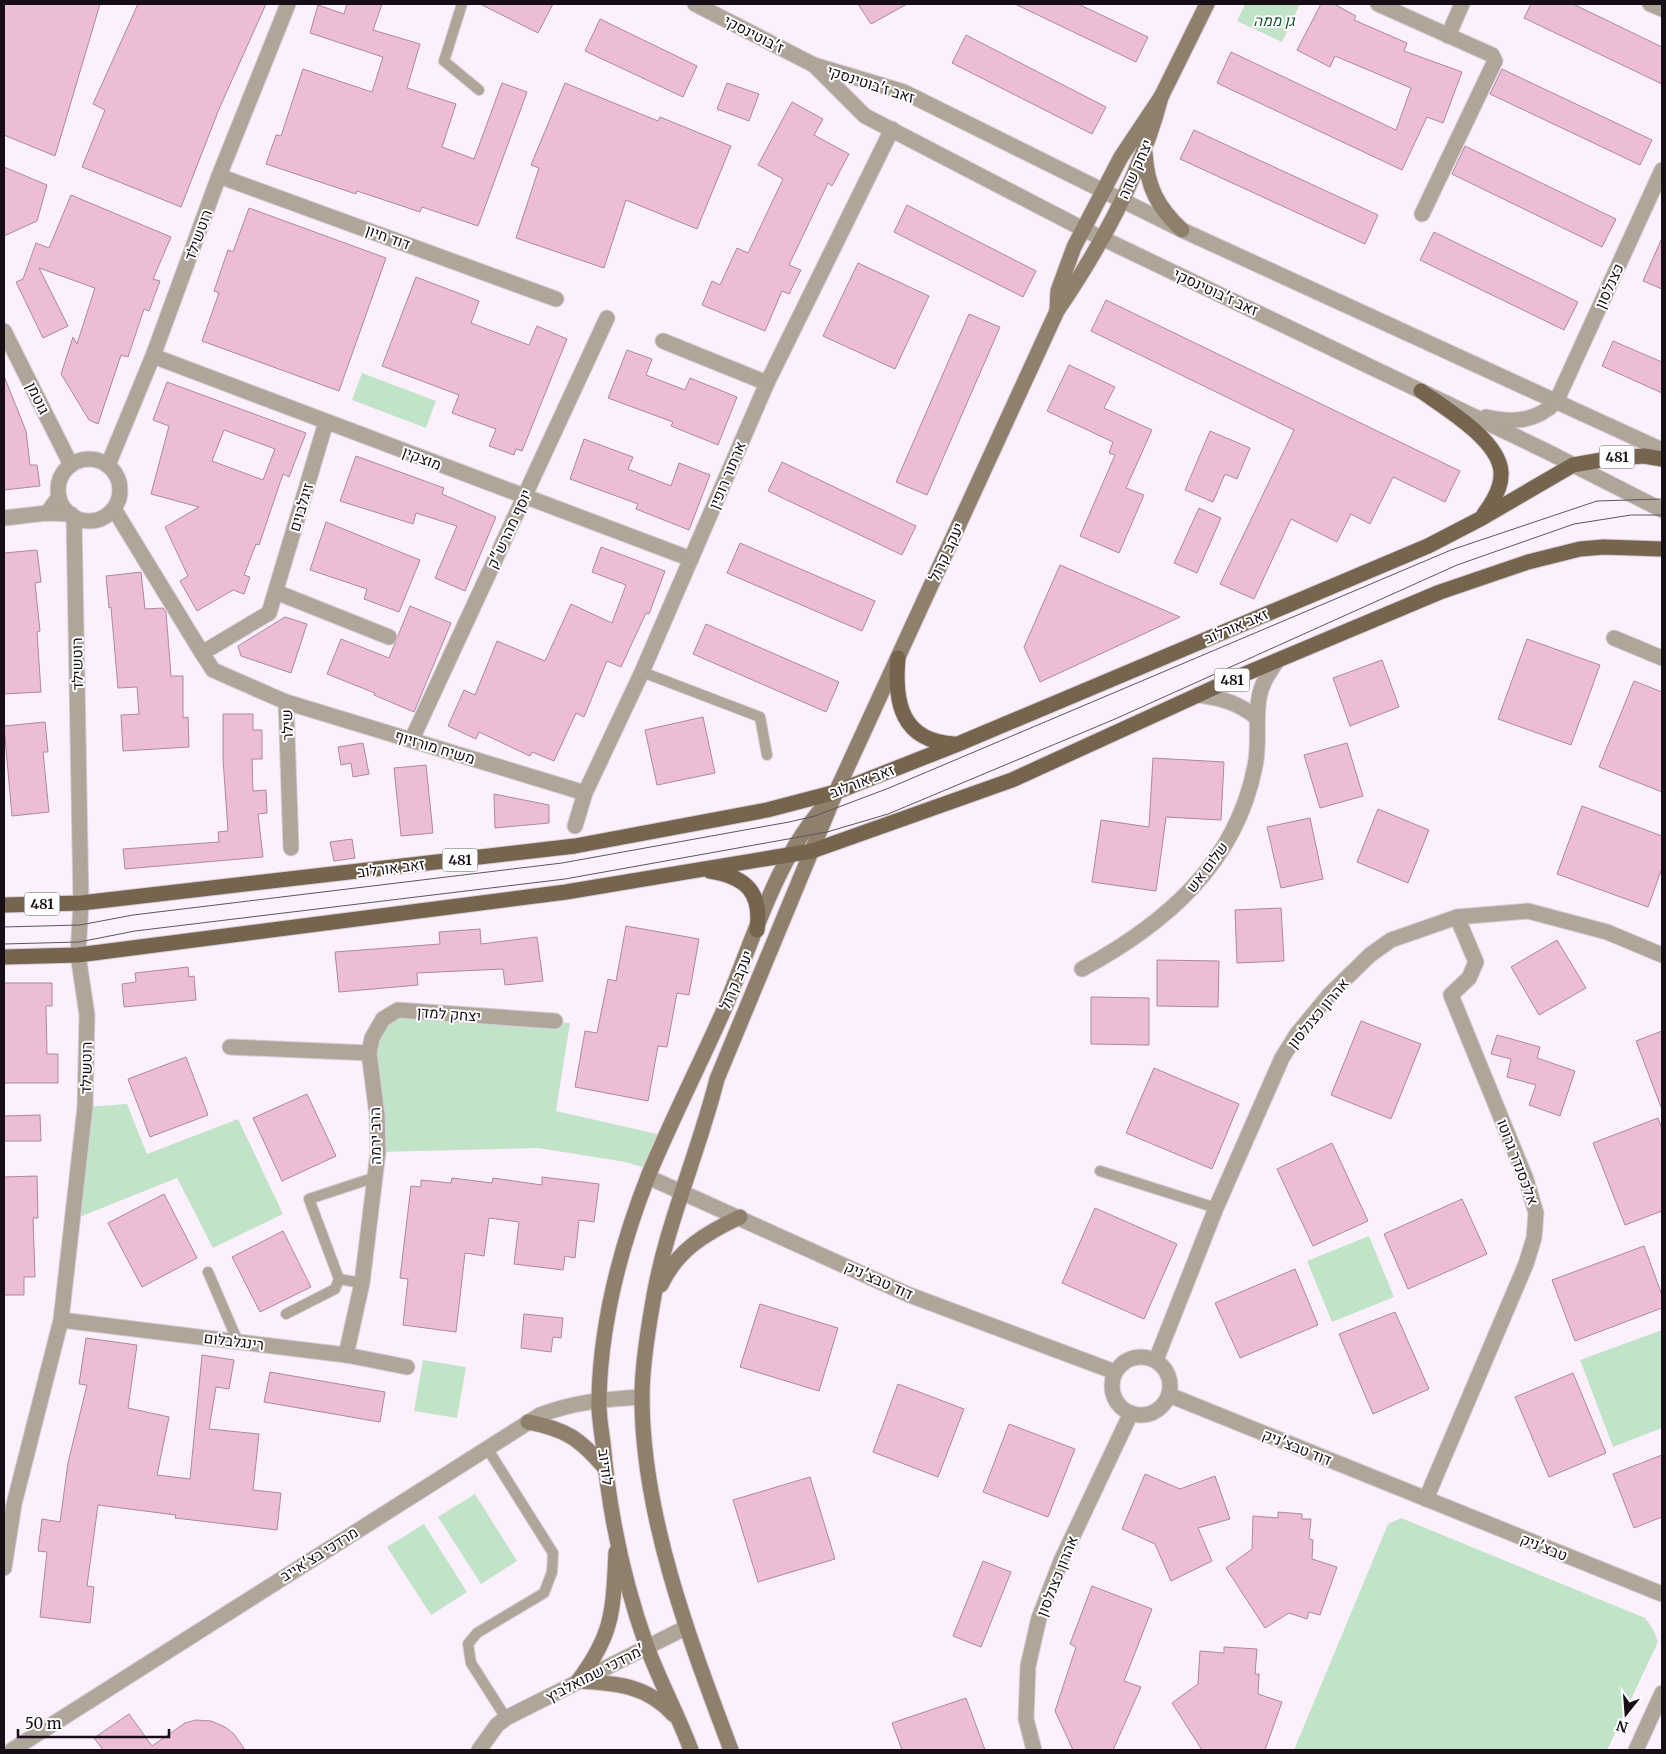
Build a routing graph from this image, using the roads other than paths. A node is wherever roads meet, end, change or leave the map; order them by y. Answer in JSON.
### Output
{"nodes":[{"id":1,"x":288,"y":4,"type":"edge"},
{"id":2,"x":462,"y":4,"type":"edge"},
{"id":3,"x":695,"y":4,"type":"edge"},
{"id":4,"x":1206,"y":4,"type":"edge"},
{"id":5,"x":1378,"y":4,"type":"edge"},
{"id":6,"x":1462,"y":4,"type":"edge"},
{"id":7,"x":1650,"y":4,"type":"edge"},
{"id":8,"x":1662,"y":10,"type":"edge"},
{"id":9,"x":1448,"y":36,"type":"junction"},
{"id":10,"x":814,"y":65,"type":"junction"},
{"id":11,"x":479,"y":90,"type":"dead end"},
{"id":12,"x":1161,"y":97,"type":"junction"},
{"id":13,"x":892,"y":129,"type":"junction"},
{"id":14,"x":1145,"y":150,"type":"junction"},
{"id":15,"x":1662,"y":170,"type":"edge"},
{"id":16,"x":219,"y":176,"type":"junction"},
{"id":17,"x":1103,"y":191,"type":"junction"},
{"id":18,"x":1122,"y":200,"type":"junction"},
{"id":19,"x":1422,"y":214,"type":"dead end"},
{"id":20,"x":1083,"y":229,"type":"junction"},
{"id":21,"x":1182,"y":230,"type":"junction"},
{"id":22,"x":1102,"y":239,"type":"junction"},
{"id":23,"x":556,"y":299,"type":"dead end"},
{"id":24,"x":1057,"y":311,"type":"junction"},
{"id":25,"x":607,"y":318,"type":"dead end"},
{"id":26,"x":4,"y":331,"type":"edge"},
{"id":27,"x":664,"y":341,"type":"dead end"},
{"id":28,"x":9,"y":353,"type":"edge"},
{"id":29,"x":153,"y":356,"type":"junction"},
{"id":30,"x":767,"y":382,"type":"junction"},
{"id":31,"x":1421,"y":391,"type":"junction"},
{"id":32,"x":1556,"y":402,"type":"junction"},
{"id":33,"x":1449,"y":404,"type":"junction"},
{"id":34,"x":326,"y":422,"type":"junction"},
{"id":35,"x":1662,"y":450,"type":"edge"},
{"id":36,"x":1662,"y":459,"type":"edge"},
{"id":37,"x":71,"y":465,"type":"junction"},
{"id":38,"x":1573,"y":465,"type":"junction"},
{"id":39,"x":108,"y":466,"type":"junction"},
{"id":40,"x":524,"y":496,"type":"junction"},
{"id":41,"x":59,"y":497,"type":"junction"},
{"id":42,"x":114,"y":508,"type":"junction"},
{"id":43,"x":1662,"y":510,"type":"edge"},
{"id":44,"x":47,"y":513,"type":"junction"},
{"id":45,"x":72,"y":516,"type":"junction"},
{"id":46,"x":4,"y":518,"type":"edge"},
{"id":47,"x":1482,"y":518,"type":"junction"},
{"id":48,"x":98,"y":520,"type":"junction"},
{"id":49,"x":1662,"y":548,"type":"edge"},
{"id":50,"x":691,"y":559,"type":"junction"},
{"id":51,"x":75,"y":561,"type":"junction"},
{"id":52,"x":276,"y":592,"type":"junction"},
{"id":53,"x":390,"y":637,"type":"dead end"},
{"id":54,"x":1614,"y":638,"type":"dead end"},
{"id":55,"x":202,"y":653,"type":"junction"},
{"id":56,"x":898,"y":658,"type":"junction"},
{"id":57,"x":1662,"y":658,"type":"edge"},
{"id":58,"x":1276,"y":661,"type":"junction"},
{"id":59,"x":642,"y":672,"type":"junction"},
{"id":60,"x":1198,"y":695,"type":"junction"},
{"id":61,"x":286,"y":702,"type":"junction"},
{"id":62,"x":1257,"y":718,"type":"junction"},
{"id":63,"x":412,"y":739,"type":"junction"},
{"id":64,"x":958,"y":744,"type":"junction"},
{"id":65,"x":767,"y":755,"type":"dead end"},
{"id":66,"x":836,"y":792,"type":"junction"},
{"id":67,"x":585,"y":793,"type":"junction"},
{"id":68,"x":575,"y":826,"type":"dead end"},
{"id":69,"x":291,"y":848,"type":"dead end"},
{"id":70,"x":812,"y":851,"type":"junction"},
{"id":71,"x":788,"y":856,"type":"junction"},
{"id":72,"x":689,"y":871,"type":"junction"},
{"id":73,"x":81,"y":903,"type":"junction"},
{"id":74,"x":4,"y":904,"type":"edge"},
{"id":75,"x":1457,"y":917,"type":"junction"},
{"id":76,"x":757,"y":930,"type":"junction"},
{"id":77,"x":78,"y":955,"type":"junction"},
{"id":78,"x":1662,"y":956,"type":"edge"},
{"id":79,"x":4,"y":957,"type":"edge"},
{"id":80,"x":1082,"y":969,"type":"dead end"},
{"id":81,"x":555,"y":1021,"type":"dead end"},
{"id":82,"x":230,"y":1047,"type":"dead end"},
{"id":83,"x":369,"y":1053,"type":"junction"},
{"id":84,"x":1100,"y":1171,"type":"dead end"},
{"id":85,"x":376,"y":1177,"type":"junction"},
{"id":86,"x":648,"y":1177,"type":"junction"},
{"id":87,"x":684,"y":1191,"type":"junction"},
{"id":88,"x":1216,"y":1208,"type":"junction"},
{"id":89,"x":740,"y":1217,"type":"junction"},
{"id":90,"x":208,"y":1272,"type":"dead end"},
{"id":91,"x":339,"y":1279,"type":"junction"},
{"id":92,"x":362,"y":1283,"type":"junction"},
{"id":93,"x":652,"y":1307,"type":"junction"},
{"id":94,"x":286,"y":1314,"type":"dead end"},
{"id":95,"x":61,"y":1320,"type":"junction"},
{"id":96,"x":238,"y":1342,"type":"junction"},
{"id":97,"x":346,"y":1355,"type":"junction"},
{"id":98,"x":1156,"y":1360,"type":"junction"},
{"id":99,"x":407,"y":1367,"type":"dead end"},
{"id":100,"x":1115,"y":1372,"type":"junction"},
{"id":101,"x":1169,"y":1395,"type":"junction"},
{"id":102,"x":642,"y":1397,"type":"junction"},
{"id":103,"x":599,"y":1399,"type":"junction"},
{"id":104,"x":1131,"y":1413,"type":"junction"},
{"id":105,"x":528,"y":1422,"type":"junction"},
{"id":106,"x":487,"y":1448,"type":"junction"},
{"id":107,"x":605,"y":1468,"type":"junction"},
{"id":108,"x":1426,"y":1499,"type":"junction"},
{"id":109,"x":9,"y":1504,"type":"edge"},
{"id":110,"x":617,"y":1541,"type":"junction"},
{"id":111,"x":4,"y":1568,"type":"edge"},
{"id":112,"x":1662,"y":1594,"type":"edge"},
{"id":113,"x":685,"y":1628,"type":"junction"},
{"id":114,"x":647,"y":1647,"type":"junction"},
{"id":115,"x":578,"y":1681,"type":"junction"},
{"id":116,"x":1662,"y":1693,"type":"edge"},
{"id":117,"x":506,"y":1718,"type":"junction"},
{"id":118,"x":680,"y":1722,"type":"junction"},
{"id":119,"x":12,"y":1750,"type":"edge"},
{"id":120,"x":479,"y":1750,"type":"edge"},
{"id":121,"x":691,"y":1750,"type":"edge"},
{"id":122,"x":731,"y":1750,"type":"edge"},
{"id":123,"x":1034,"y":1750,"type":"edge"},
{"id":124,"x":1636,"y":1750,"type":"edge"}],
"edges":[{"from":1,"to":16,"type":"street","name":"רוטשילד"},
{"from":2,"to":11,"type":"lane"},
{"from":3,"to":10,"type":"street","name":"ז'בוטינסקי"},
{"from":4,"to":12,"type":"main road","name":"יצחק שדה"},
{"from":5,"to":9,"type":"street"},
{"from":6,"to":9,"type":"street"},
{"from":7,"to":8,"type":"street"},
{"from":9,"to":19,"type":"street"},
{"from":10,"to":13,"type":"street","name":"זאב ז'בוטינסקי"},
{"from":10,"to":17,"type":"street","name":"זאב ז'בוטינסקי"},
{"from":12,"to":14,"type":"main road","name":"יצחק שדה"},
{"from":12,"to":17,"type":"main road","name":"יצחק שדה"},
{"from":13,"to":20,"type":"street","name":"זאב ז'בוטינסקי"},
{"from":13,"to":30,"type":"street","name":"ארתור רופין"},
{"from":14,"to":18,"type":"main road","name":"יצחק שדה"},
{"from":14,"to":21,"type":"main road"},
{"from":15,"to":32,"type":"street","name":"כצנלסון"},
{"from":16,"to":23,"type":"street","name":"דוד חיון"},
{"from":16,"to":29,"type":"street","name":"רוטשילד"},
{"from":17,"to":18,"type":"street","name":"זאב ז'בוטינסקי"},
{"from":17,"to":20,"type":"main road","name":"יעקב קרול"},
{"from":18,"to":21,"type":"street","name":"זאב ז'בוטינסקי"},
{"from":18,"to":22,"type":"main road","name":"יצחק שדה"},
{"from":20,"to":22,"type":"street","name":"זאב ז'בוטינסקי"},
{"from":20,"to":24,"type":"main road","name":"יעקב קרול"},
{"from":21,"to":32,"type":"street","name":"זאב ז'בוטינסקי"},
{"from":22,"to":24,"type":"main road","name":"יעקב קרול"},
{"from":22,"to":31,"type":"street","name":"זאב ז'בוטינסקי"},
{"from":24,"to":56,"type":"main road","name":"יעקב קרול"},
{"from":25,"to":40,"type":"street","name":"יוסף מהרש\"ק"},
{"from":26,"to":28,"type":"street","name":"גוטמן"},
{"from":27,"to":30,"type":"street"},
{"from":28,"to":37,"type":"street","name":"גוטמן"},
{"from":29,"to":34,"type":"street","name":"מוצקין"},
{"from":29,"to":39,"type":"street","name":"רוטשילד"},
{"from":30,"to":50,"type":"street","name":"ארתור רופין"},
{"from":31,"to":33,"type":"street","name":"זאב ז'בוטינסקי"},
{"from":31,"to":47,"type":"main road"},
{"from":32,"to":33,"type":"street"},
{"from":32,"to":35,"type":"street","name":"זאב ז'בוטינסקי","number":"481"},
{"from":33,"to":38,"type":"street","name":"זאב ז'בוטינסקי"},
{"from":34,"to":40,"type":"street","name":"מוצקין"},
{"from":34,"to":52,"type":"street","name":"זיגלבוים"},
{"from":36,"to":38,"type":"main road","name":"זאב אורלוב","number":"481"},
{"from":37,"to":39,"type":"street"},
{"from":37,"to":41,"type":"street"},
{"from":38,"to":43,"type":"street","name":"זאב ז'בוטינסקי"},
{"from":38,"to":47,"type":"main road","name":"זאב אורלוב","number":"481"},
{"from":39,"to":42,"type":"street"},
{"from":40,"to":50,"type":"street","name":"מוצקין"},
{"from":40,"to":63,"type":"street","name":"יוסף מהרש\"ק"},
{"from":41,"to":44,"type":"street"},
{"from":41,"to":45,"type":"street"},
{"from":42,"to":48,"type":"street"},
{"from":42,"to":55,"type":"street"},
{"from":44,"to":45,"type":"street"},
{"from":44,"to":46,"type":"street"},
{"from":45,"to":48,"type":"street"},
{"from":45,"to":51,"type":"street","name":"רוטשילד"},
{"from":47,"to":64,"type":"main road","name":"זאב אורלוב","number":"481"},
{"from":48,"to":51,"type":"street","name":"רוטשילד"},
{"from":49,"to":58,"type":"main road","number":"481"},
{"from":50,"to":59,"type":"street","name":"ארתור רופין"},
{"from":51,"to":73,"type":"street","name":"רוטשילד"},
{"from":52,"to":53,"type":"street"},
{"from":52,"to":55,"type":"street","name":"זיגלבוים"},
{"from":54,"to":57,"type":"street"},
{"from":55,"to":61,"type":"street","name":"שילר"},
{"from":56,"to":64,"type":"main road"},
{"from":56,"to":66,"type":"main road","name":"יעקב קרול"},
{"from":58,"to":60,"type":"main road","number":"481"},
{"from":58,"to":62,"type":"street","name":"שלום אש"},
{"from":59,"to":65,"type":"lane"},
{"from":59,"to":67,"type":"street","name":"ארתור רופין"},
{"from":60,"to":62,"type":"street"},
{"from":60,"to":70,"type":"main road","number":"481"},
{"from":61,"to":63,"type":"street","name":"משיח מורזיוף"},
{"from":61,"to":69,"type":"street","name":"שילר"},
{"from":62,"to":80,"type":"street","name":"שלום אש"},
{"from":63,"to":67,"type":"street","name":"משיח מורזיוף"},
{"from":64,"to":66,"type":"main road","name":"זאב אורלוב","number":"481"},
{"from":66,"to":70,"type":"main road","name":"יעקב קרול"},
{"from":66,"to":71,"type":"main road","name":"יעקב קרול"},
{"from":66,"to":73,"type":"main road","name":"זאב אורלוב","number":"481"},
{"from":67,"to":68,"type":"street","name":"ארתור רופין"},
{"from":70,"to":71,"type":"main road","number":"481"},
{"from":70,"to":87,"type":"main road","name":"יעקב קרול"},
{"from":71,"to":72,"type":"main road","number":"481"},
{"from":71,"to":76,"type":"main road","name":"יעקב קרול"},
{"from":72,"to":76,"type":"main road"},
{"from":72,"to":77,"type":"main road","number":"481"},
{"from":73,"to":74,"type":"main road","name":"זאב אורלוב","number":"481"},
{"from":73,"to":77,"type":"street","name":"רוטשילד"},
{"from":75,"to":78,"type":"street","name":"אהרון כצנלסון"},
{"from":75,"to":88,"type":"street","name":"אהרון כצנלסון"},
{"from":75,"to":108,"type":"street","name":"אלכסנדר גרוטו"},
{"from":76,"to":86,"type":"main road","name":"יעקב קרול"},
{"from":77,"to":79,"type":"main road","number":"481"},
{"from":77,"to":95,"type":"street","name":"רוטשילד"},
{"from":81,"to":83,"type":"street","name":"יצחק למדן"},
{"from":82,"to":83,"type":"street"},
{"from":83,"to":85,"type":"street","name":"הרב ירמה"},
{"from":84,"to":88,"type":"lane"},
{"from":85,"to":91,"type":"lane"},
{"from":85,"to":92,"type":"street","name":"הרב ירמה"},
{"from":86,"to":87,"type":"street","name":"דוד טבצ'ניק"},
{"from":86,"to":103,"type":"main road","name":"לודיוב"},
{"from":87,"to":89,"type":"street","name":"דוד טבצ'ניק"},
{"from":87,"to":93,"type":"main road"},
{"from":88,"to":98,"type":"street","name":"אהרון כצנלסון"},
{"from":89,"to":93,"type":"main road"},
{"from":89,"to":100,"type":"street","name":"דוד טבצ'ניק"},
{"from":90,"to":96,"type":"lane"},
{"from":91,"to":92,"type":"lane"},
{"from":91,"to":94,"type":"lane"},
{"from":92,"to":97,"type":"street","name":"הרב ירמה"},
{"from":93,"to":102,"type":"main road"},
{"from":95,"to":96,"type":"street","name":"רינגלבלום"},
{"from":95,"to":109,"type":"street","name":"רוטשילד"},
{"from":96,"to":97,"type":"street","name":"רינגלבלום"},
{"from":97,"to":99,"type":"street","name":"רינגלבלום"},
{"from":98,"to":100,"type":"street"},
{"from":98,"to":101,"type":"street"},
{"from":100,"to":104,"type":"street"},
{"from":101,"to":104,"type":"street"},
{"from":101,"to":108,"type":"street","name":"דוד טבצ'ניק"},
{"from":102,"to":103,"type":"street","name":"מרדכי בצ'אייב"},
{"from":102,"to":113,"type":"main road"},
{"from":103,"to":105,"type":"street","name":"מרדכי בצ'אייב"},
{"from":103,"to":107,"type":"main road","name":"לודיוב"},
{"from":104,"to":123,"type":"street","name":"אהרון כצנלסון"},
{"from":105,"to":106,"type":"street","name":"מרדכי בצ'אייב"},
{"from":105,"to":107,"type":"main road"},
{"from":106,"to":117,"type":"lane"},
{"from":106,"to":119,"type":"street","name":"מרדכי בצ'אייב"},
{"from":107,"to":110,"type":"main road","name":"לודיוב"},
{"from":108,"to":112,"type":"street","name":"טבצ'ניק"},
{"from":109,"to":111,"type":"street","name":"רוטשילד"},
{"from":110,"to":114,"type":"main road","name":"לודיוב"},
{"from":110,"to":115,"type":"main road"},
{"from":113,"to":114,"type":"street","name":"מרדכי שמואלביץ'"},
{"from":113,"to":122,"type":"main road"},
{"from":114,"to":115,"type":"street","name":"מרדכי שמואלביץ'"},
{"from":114,"to":118,"type":"main road","name":"לודיוב"},
{"from":115,"to":117,"type":"street","name":"מרדכי שמואלביץ'"},
{"from":115,"to":118,"type":"main road"},
{"from":116,"to":124,"type":"street"},
{"from":117,"to":120,"type":"street","name":"מרדכי שמואלביץ'"},
{"from":118,"to":121,"type":"main road","name":"לודיוב"}]}
